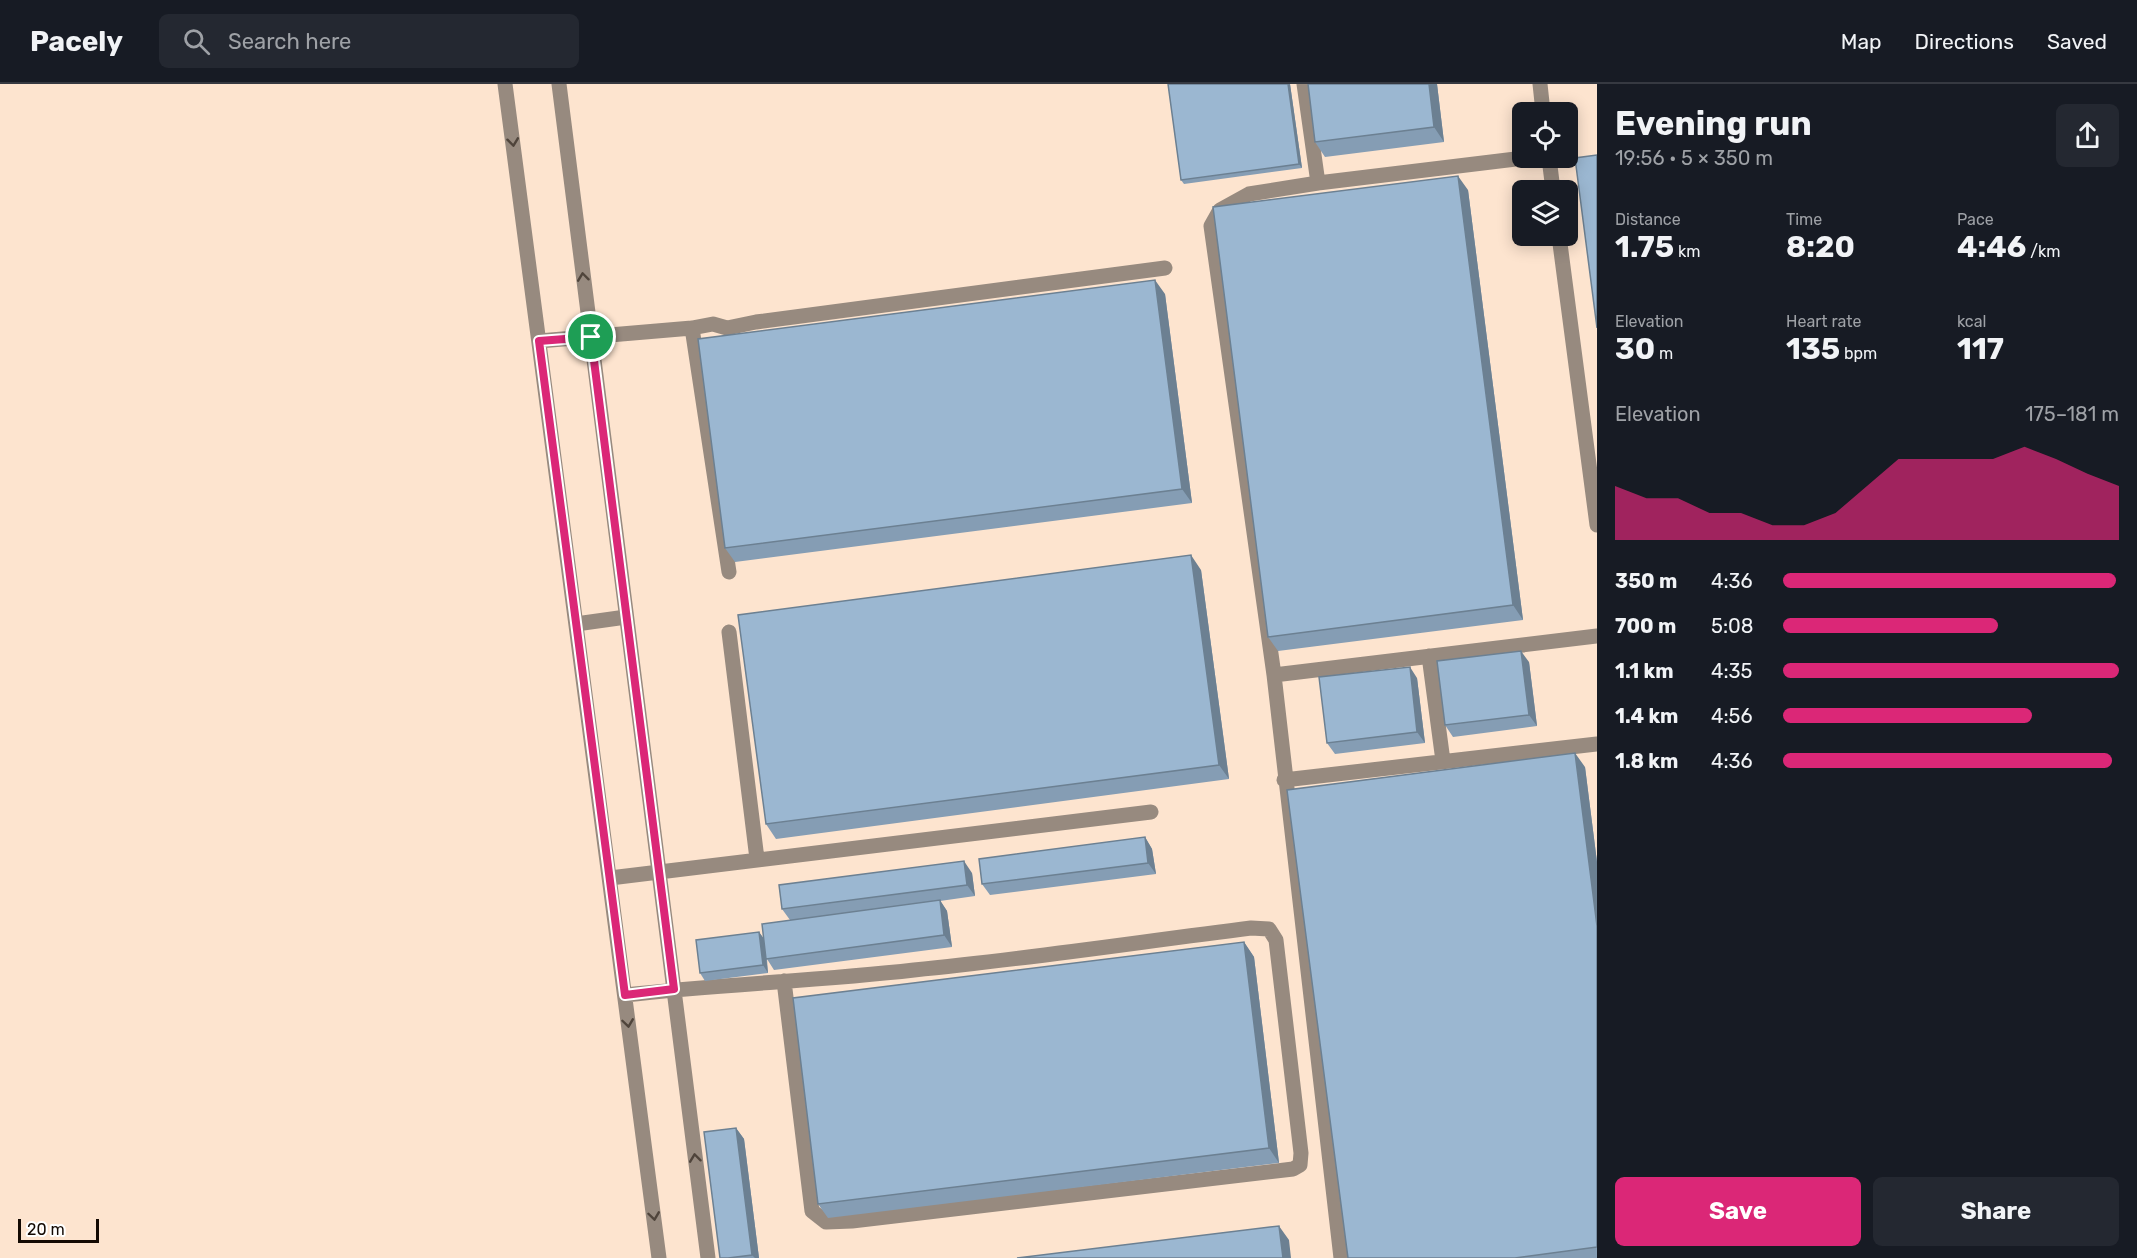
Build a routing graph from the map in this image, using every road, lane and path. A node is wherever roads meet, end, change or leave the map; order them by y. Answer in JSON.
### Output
{"nodes":[{"id":1,"x":506,"y":84,"type":"edge"},
{"id":2,"x":559,"y":84,"type":"edge"},
{"id":3,"x":1304,"y":84,"type":"edge"},
{"id":4,"x":1540,"y":84,"type":"edge"},
{"id":5,"x":1543,"y":102,"type":"edge"},
{"id":6,"x":1512,"y":159,"type":"edge"},
{"id":7,"x":1318,"y":183,"type":"junction"},
{"id":8,"x":1560,"y":246,"type":"edge"},
{"id":9,"x":1165,"y":268,"type":"dead end"},
{"id":10,"x":692,"y":328,"type":"junction"},
{"id":11,"x":591,"y":337,"type":"junction"},
{"id":12,"x":539,"y":341,"type":"junction"},
{"id":13,"x":1597,"y":525,"type":"edge"},
{"id":14,"x":729,"y":572,"type":"edge"},
{"id":15,"x":626,"y":617,"type":"junction"},
{"id":16,"x":576,"y":624,"type":"junction"},
{"id":17,"x":729,"y":632,"type":"dead end"},
{"id":18,"x":1597,"y":636,"type":"edge"},
{"id":19,"x":1429,"y":656,"type":"junction"},
{"id":20,"x":1274,"y":675,"type":"junction"},
{"id":21,"x":1597,"y":744,"type":"edge"},
{"id":22,"x":1443,"y":761,"type":"junction"},
{"id":23,"x":1284,"y":780,"type":"junction"},
{"id":24,"x":1151,"y":812,"type":"dead end"},
{"id":25,"x":757,"y":860,"type":"junction"},
{"id":26,"x":659,"y":873,"type":"junction"},
{"id":27,"x":610,"y":878,"type":"junction"},
{"id":28,"x":784,"y":981,"type":"junction"},
{"id":29,"x":674,"y":989,"type":"junction"},
{"id":30,"x":625,"y":995,"type":"junction"},
{"id":31,"x":659,"y":1258,"type":"edge"},
{"id":32,"x":708,"y":1258,"type":"edge"},
{"id":33,"x":1341,"y":1258,"type":"edge"}],
"edges":[{"from":1,"to":12,"type":"lane","one_way":true},
{"from":11,"to":2,"type":"lane","one_way":true},
{"from":3,"to":7,"type":"lane"},
{"from":4,"to":5,"type":"lane"},
{"from":6,"to":7,"type":"lane"},
{"from":7,"to":20,"type":"lane"},
{"from":8,"to":13,"type":"lane"},
{"from":9,"to":10,"type":"lane"},
{"from":10,"to":11,"type":"lane"},
{"from":10,"to":14,"type":"lane"},
{"from":11,"to":12,"type":"lane"},
{"from":11,"to":15,"type":"lane"},
{"from":12,"to":16,"type":"lane"},
{"from":15,"to":16,"type":"lane"},
{"from":15,"to":26,"type":"lane"},
{"from":16,"to":27,"type":"lane"},
{"from":17,"to":25,"type":"lane"},
{"from":18,"to":19,"type":"lane"},
{"from":19,"to":20,"type":"lane"},
{"from":19,"to":22,"type":"lane"},
{"from":20,"to":23,"type":"lane"},
{"from":21,"to":22,"type":"lane"},
{"from":22,"to":23,"type":"lane"},
{"from":23,"to":33,"type":"lane"},
{"from":24,"to":25,"type":"lane"},
{"from":25,"to":26,"type":"lane"},
{"from":26,"to":27,"type":"lane"},
{"from":26,"to":29,"type":"lane"},
{"from":27,"to":30,"type":"lane"},
{"from":28,"to":28,"type":"lane"},
{"from":28,"to":29,"type":"lane"},
{"from":29,"to":30,"type":"lane"},
{"from":32,"to":29,"type":"lane","one_way":true},
{"from":30,"to":31,"type":"lane","one_way":true}]}
